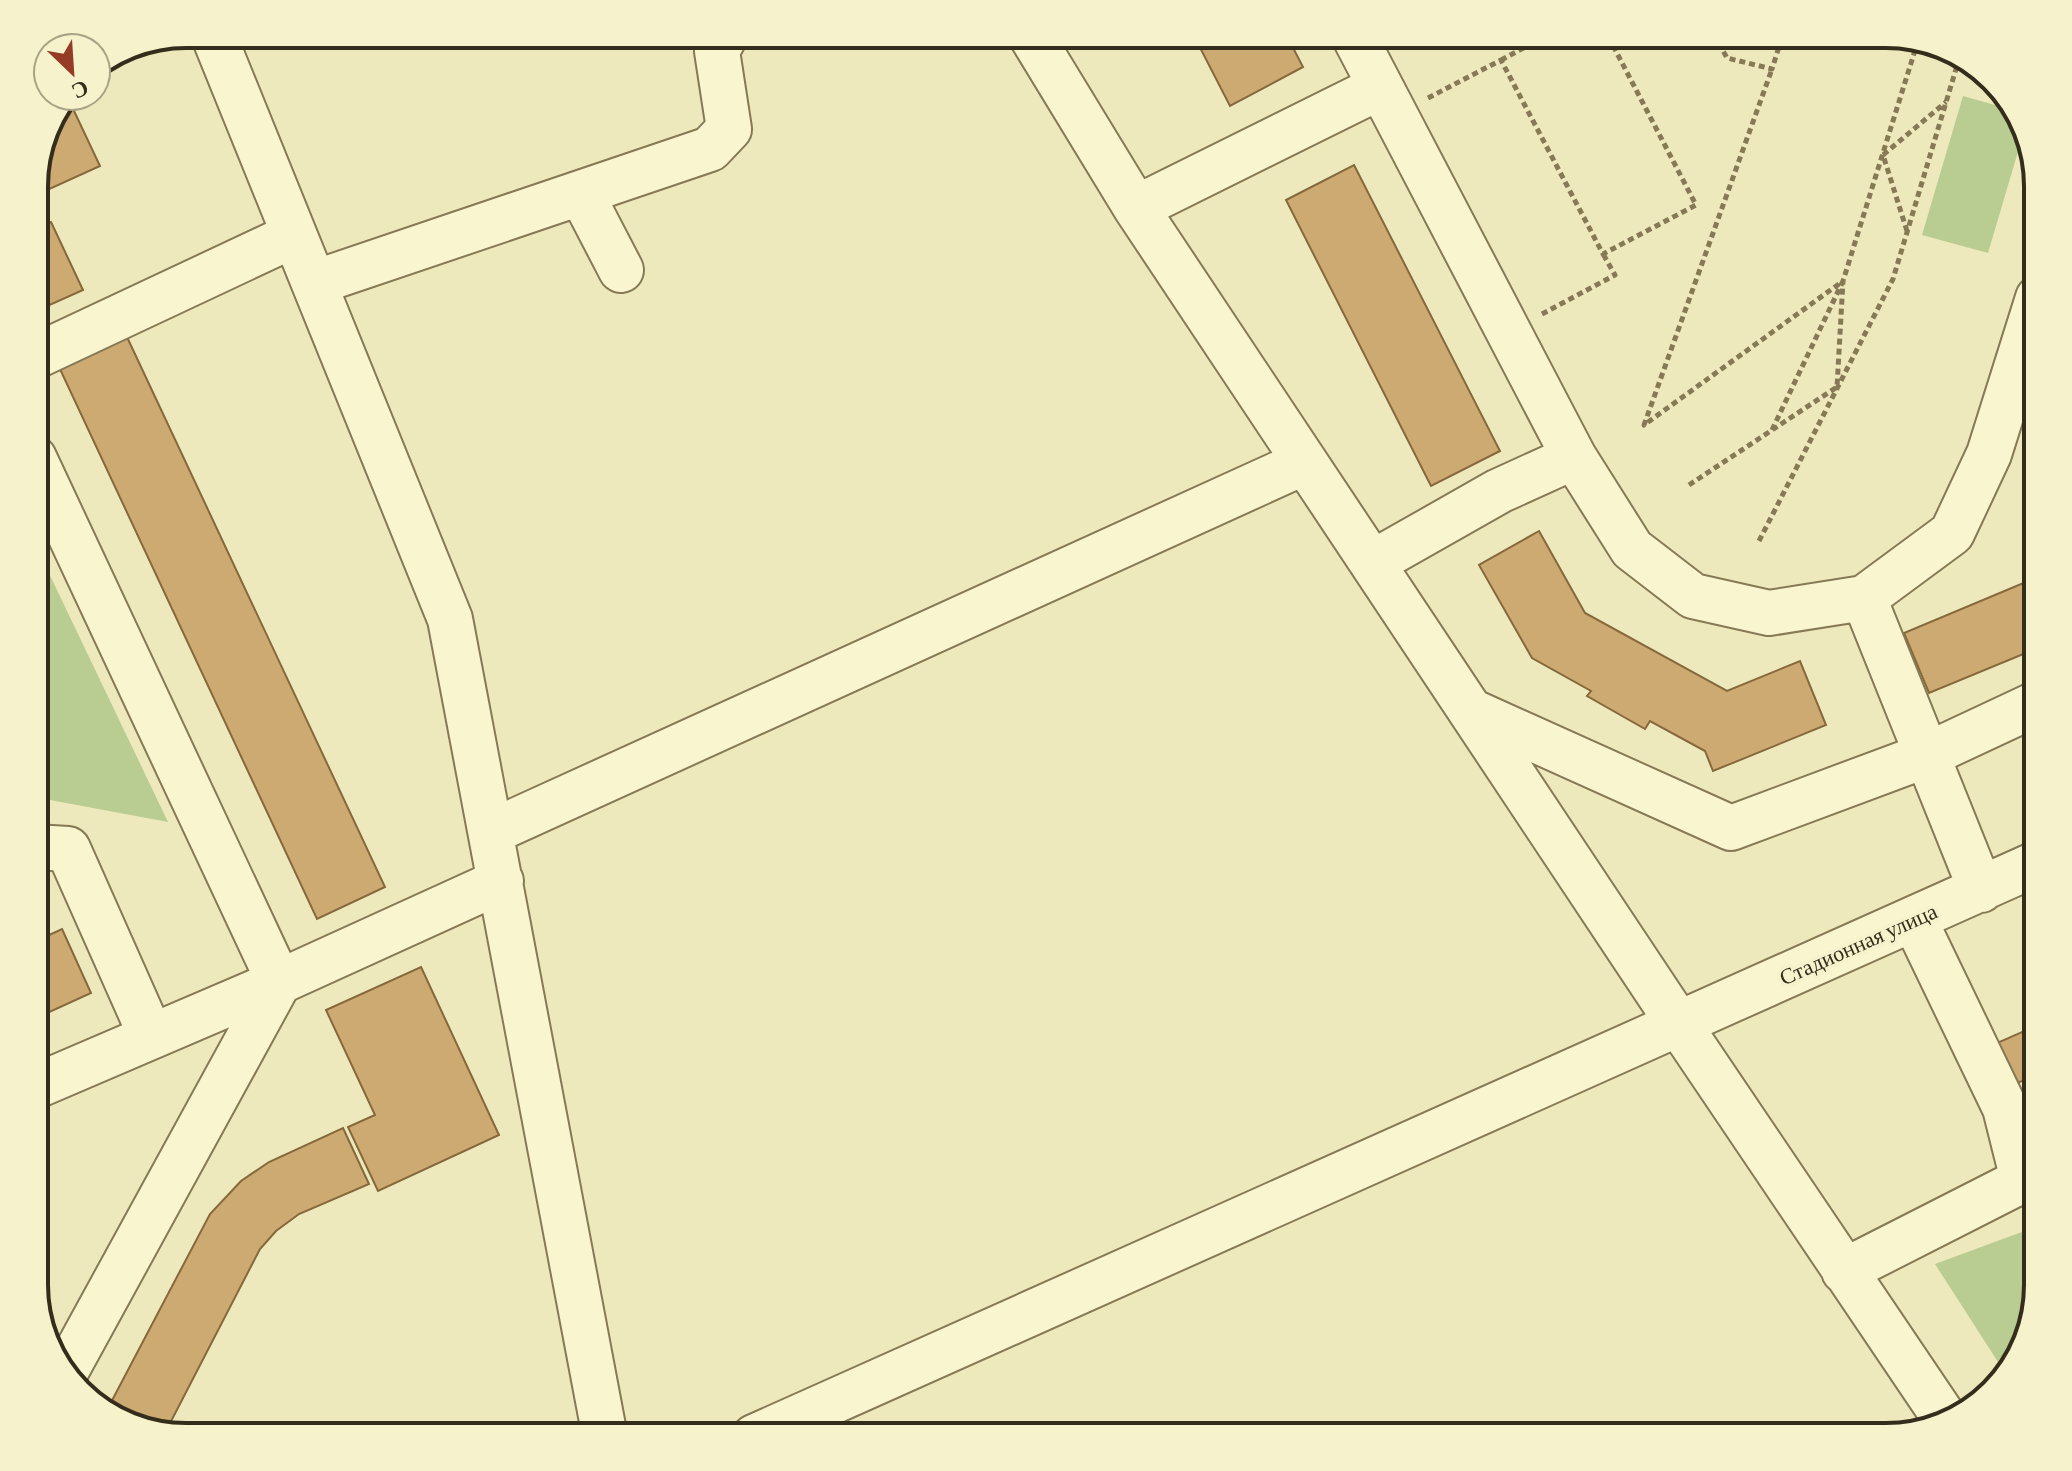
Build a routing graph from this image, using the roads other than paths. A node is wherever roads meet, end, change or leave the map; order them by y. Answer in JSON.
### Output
{"nodes":[{"id":1,"x":219,"y":48,"type":"edge"},
{"id":2,"x":719,"y":48,"type":"edge"},
{"id":3,"x":1039,"y":48,"type":"edge"},
{"id":4,"x":1360,"y":48,"type":"edge"},
{"id":5,"x":1387,"y":101,"type":"junction"},
{"id":6,"x":581,"y":193,"type":"junction"},
{"id":7,"x":1136,"y":208,"type":"junction"},
{"id":8,"x":294,"y":235,"type":"junction"},
{"id":9,"x":621,"y":270,"type":"dead end"},
{"id":10,"x":314,"y":283,"type":"junction"},
{"id":11,"x":2024,"y":343,"type":"edge"},
{"id":12,"x":48,"y":350,"type":"edge"},
{"id":13,"x":1574,"y":457,"type":"junction"},
{"id":14,"x":1305,"y":462,"type":"junction"},
{"id":15,"x":48,"y":488,"type":"edge"},
{"id":16,"x":1372,"y":563,"type":"junction"},
{"id":17,"x":1864,"y":598,"type":"junction"},
{"id":18,"x":2024,"y":710,"type":"edge"},
{"id":19,"x":1471,"y":711,"type":"junction"},
{"id":20,"x":1927,"y":755,"type":"junction"},
{"id":21,"x":491,"y":832,"type":"junction"},
{"id":22,"x":48,"y":848,"type":"edge"},
{"id":23,"x":2024,"y":870,"type":"edge"},
{"id":24,"x":501,"y":881,"type":"junction"},
{"id":25,"x":1981,"y":890,"type":"junction"},
{"id":26,"x":1914,"y":919,"type":"junction"},
{"id":27,"x":279,"y":982,"type":"junction"},
{"id":28,"x":1678,"y":1023,"type":"junction"},
{"id":29,"x":151,"y":1036,"type":"junction"},
{"id":30,"x":48,"y":1081,"type":"edge"},
{"id":31,"x":1844,"y":1271,"type":"junction"},
{"id":32,"x":71,"y":1361,"type":"edge"},
{"id":33,"x":1940,"y":1412,"type":"edge"},
{"id":34,"x":602,"y":1423,"type":"edge"},
{"id":35,"x":785,"y":1423,"type":"edge"}],
"edges":[{"from":1,"to":8,"type":"street"},
{"from":2,"to":6,"type":"street"},
{"from":3,"to":7,"type":"street"},
{"from":4,"to":5,"type":"street"},
{"from":5,"to":7,"type":"street"},
{"from":5,"to":13,"type":"street"},
{"from":6,"to":9,"type":"street"},
{"from":6,"to":10,"type":"street"},
{"from":7,"to":14,"type":"street"},
{"from":8,"to":10,"type":"street"},
{"from":8,"to":12,"type":"street"},
{"from":10,"to":21,"type":"street"},
{"from":11,"to":17,"type":"street"},
{"from":13,"to":16,"type":"street"},
{"from":13,"to":17,"type":"street"},
{"from":14,"to":16,"type":"street"},
{"from":14,"to":21,"type":"street"},
{"from":15,"to":27,"type":"street"},
{"from":16,"to":19,"type":"street"},
{"from":17,"to":20,"type":"street"},
{"from":18,"to":20,"type":"street"},
{"from":19,"to":20,"type":"street"},
{"from":19,"to":28,"type":"street"},
{"from":20,"to":25,"type":"street"},
{"from":21,"to":24,"type":"street"},
{"from":22,"to":29,"type":"street"},
{"from":23,"to":25,"type":"street","name":"Стадионная улица"},
{"from":24,"to":27,"type":"street"},
{"from":24,"to":34,"type":"street"},
{"from":25,"to":26,"type":"street","name":"Стадионная улица"},
{"from":26,"to":28,"type":"street","name":"Стадионная улица"},
{"from":26,"to":31,"type":"street"},
{"from":27,"to":29,"type":"street"},
{"from":27,"to":32,"type":"street"},
{"from":28,"to":31,"type":"street"},
{"from":28,"to":35,"type":"street","name":"Стадионная улица"},
{"from":29,"to":30,"type":"street"},
{"from":31,"to":33,"type":"street"}]}
